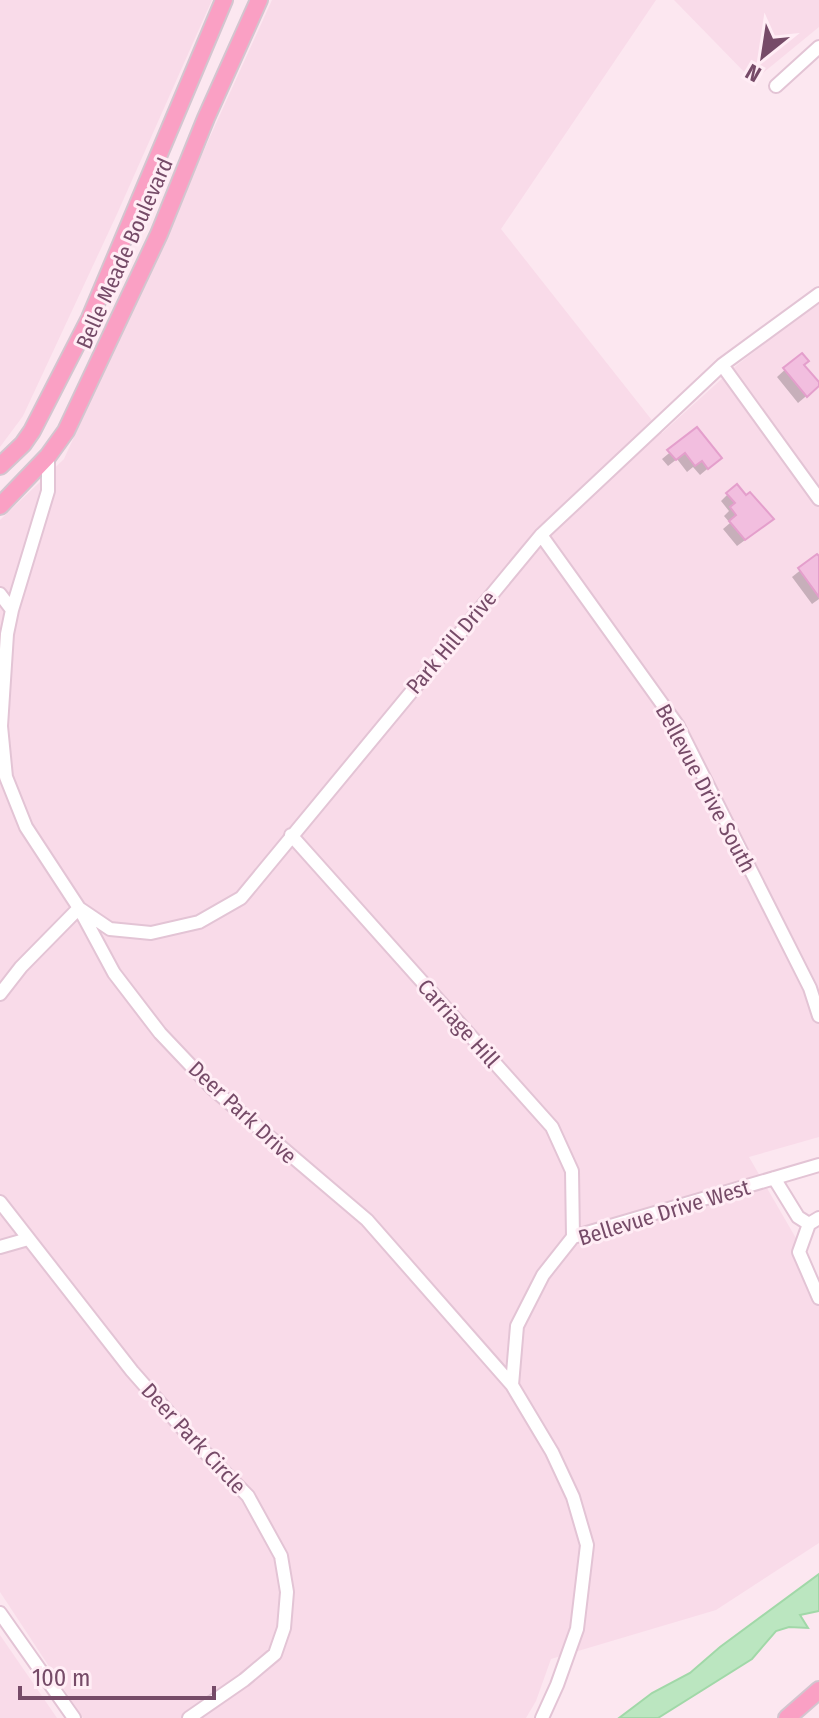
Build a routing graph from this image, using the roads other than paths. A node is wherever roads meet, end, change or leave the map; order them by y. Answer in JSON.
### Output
{"nodes":[{"id":1,"x":224,"y":0,"type":"edge"},
{"id":2,"x":259,"y":0,"type":"edge"},
{"id":3,"x":819,"y":47,"type":"edge"},
{"id":4,"x":776,"y":86,"type":"dead end"},
{"id":5,"x":819,"y":294,"type":"edge"},
{"id":6,"x":722,"y":365,"type":"junction"},
{"id":7,"x":26,"y":439,"type":"junction"},
{"id":8,"x":48,"y":456,"type":"junction"},
{"id":9,"x":0,"y":466,"type":"edge"},
{"id":10,"x":819,"y":499,"type":"edge"},
{"id":11,"x":0,"y":506,"type":"edge"},
{"id":12,"x":541,"y":535,"type":"junction"},
{"id":13,"x":0,"y":594,"type":"edge"},
{"id":14,"x":12,"y":610,"type":"junction"},
{"id":15,"x":291,"y":835,"type":"junction"},
{"id":16,"x":79,"y":908,"type":"junction"},
{"id":17,"x":0,"y":994,"type":"edge"},
{"id":18,"x":819,"y":1016,"type":"edge"},
{"id":19,"x":819,"y":1165,"type":"edge"},
{"id":20,"x":774,"y":1178,"type":"junction"},
{"id":21,"x":0,"y":1202,"type":"edge"},
{"id":22,"x":814,"y":1221,"type":"edge"},
{"id":23,"x":573,"y":1237,"type":"junction"},
{"id":24,"x":28,"y":1239,"type":"junction"},
{"id":25,"x":0,"y":1247,"type":"edge"},
{"id":26,"x":819,"y":1298,"type":"edge"},
{"id":27,"x":512,"y":1385,"type":"junction"},
{"id":28,"x":0,"y":1613,"type":"edge"},
{"id":29,"x":819,"y":1690,"type":"edge"},
{"id":30,"x":74,"y":1718,"type":"edge"},
{"id":31,"x":189,"y":1718,"type":"edge"},
{"id":32,"x":542,"y":1718,"type":"edge"},
{"id":33,"x":787,"y":1718,"type":"edge"}],
"edges":[{"from":1,"to":7,"type":"main road","name":"Belle Meade Boulevard"},
{"from":2,"to":8,"type":"main road","name":"Belle Meade Boulevard"},
{"from":3,"to":4,"type":"street"},
{"from":5,"to":6,"type":"street","name":"Park Hill Drive"},
{"from":6,"to":10,"type":"street"},
{"from":6,"to":12,"type":"street","name":"Park Hill Drive"},
{"from":7,"to":8,"type":"main road"},
{"from":7,"to":9,"type":"main road","name":"Belle Meade Boulevard"},
{"from":8,"to":11,"type":"main road","name":"Belle Meade Boulevard"},
{"from":8,"to":14,"type":"street","name":"Deer Park Drive"},
{"from":12,"to":15,"type":"street","name":"Park Hill Drive"},
{"from":12,"to":18,"type":"street","name":"Bellevue Drive South"},
{"from":13,"to":14,"type":"street"},
{"from":14,"to":16,"type":"street","name":"Deer Park Drive"},
{"from":15,"to":16,"type":"street","name":"Park Hill Drive"},
{"from":15,"to":23,"type":"street","name":"Carriage Hill"},
{"from":16,"to":17,"type":"street"},
{"from":16,"to":27,"type":"street","name":"Deer Park Drive"},
{"from":19,"to":20,"type":"street","name":"Bellevue Drive West"},
{"from":20,"to":22,"type":"street"},
{"from":20,"to":23,"type":"street","name":"Bellevue Drive West"},
{"from":21,"to":24,"type":"street","name":"Deer Park Circle"},
{"from":22,"to":26,"type":"street"},
{"from":23,"to":27,"type":"street","name":"Bellevue Drive West"},
{"from":24,"to":25,"type":"street"},
{"from":24,"to":31,"type":"street","name":"Deer Park Circle"},
{"from":27,"to":32,"type":"street","name":"Deer Park Drive"},
{"from":28,"to":30,"type":"street"},
{"from":29,"to":33,"type":"main road"}]}
